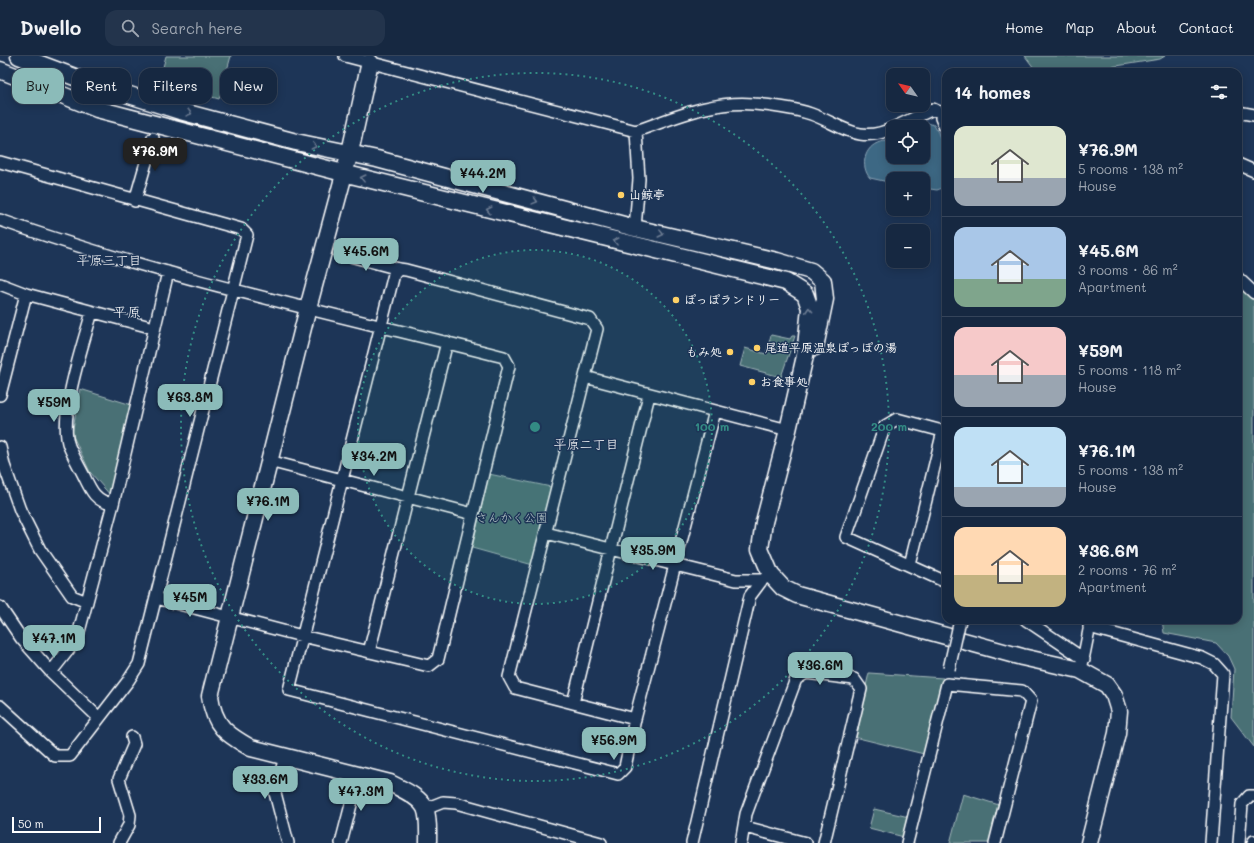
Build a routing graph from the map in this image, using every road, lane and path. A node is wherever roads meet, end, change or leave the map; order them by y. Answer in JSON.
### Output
{"nodes":[{"id":1,"x":19,"y":56,"type":"edge"},
{"id":2,"x":345,"y":56,"type":"edge"},
{"id":3,"x":370,"y":62,"type":"junction"},
{"id":4,"x":0,"y":70,"type":"edge"},
{"id":5,"x":942,"y":110,"type":"edge"},
{"id":6,"x":1242,"y":113,"type":"edge"},
{"id":7,"x":1254,"y":115,"type":"edge"},
{"id":8,"x":915,"y":120,"type":"edge"},
{"id":9,"x":942,"y":120,"type":"edge"},
{"id":10,"x":636,"y":131,"type":"junction"},
{"id":11,"x":886,"y":131,"type":"edge"},
{"id":12,"x":153,"y":138,"type":"dead end"},
{"id":13,"x":350,"y":152,"type":"junction"},
{"id":14,"x":0,"y":162,"type":"edge"},
{"id":15,"x":1242,"y":166,"type":"edge"},
{"id":16,"x":1254,"y":171,"type":"edge"},
{"id":17,"x":343,"y":173,"type":"junction"},
{"id":18,"x":135,"y":200,"type":"junction"},
{"id":19,"x":0,"y":220,"type":"edge"},
{"id":20,"x":635,"y":228,"type":"junction"},
{"id":21,"x":710,"y":246,"type":"junction"},
{"id":22,"x":339,"y":253,"type":"dead end"},
{"id":23,"x":706,"y":263,"type":"junction"},
{"id":24,"x":399,"y":269,"type":"junction"},
{"id":25,"x":168,"y":272,"type":"junction"},
{"id":26,"x":1242,"y":282,"type":"edge"},
{"id":27,"x":0,"y":284,"type":"edge"},
{"id":28,"x":232,"y":289,"type":"junction"},
{"id":29,"x":1254,"y":292,"type":"edge"},
{"id":30,"x":26,"y":294,"type":"junction"},
{"id":31,"x":308,"y":308,"type":"junction"},
{"id":32,"x":92,"y":312,"type":"junction"},
{"id":33,"x":380,"y":326,"type":"junction"},
{"id":34,"x":154,"y":328,"type":"junction"},
{"id":35,"x":447,"y":342,"type":"junction"},
{"id":36,"x":584,"y":377,"type":"junction"},
{"id":37,"x":0,"y":395,"type":"edge"},
{"id":38,"x":649,"y":395,"type":"junction"},
{"id":39,"x":715,"y":411,"type":"junction"},
{"id":40,"x":788,"y":430,"type":"junction"},
{"id":41,"x":942,"y":430,"type":"edge"},
{"id":42,"x":942,"y":442,"type":"edge"},
{"id":43,"x":0,"y":447,"type":"edge"},
{"id":44,"x":269,"y":461,"type":"junction"},
{"id":45,"x":343,"y":480,"type":"junction"},
{"id":46,"x":408,"y":498,"type":"junction"},
{"id":47,"x":113,"y":504,"type":"junction"},
{"id":48,"x":473,"y":514,"type":"junction"},
{"id":49,"x":546,"y":533,"type":"junction"},
{"id":50,"x":611,"y":550,"type":"junction"},
{"id":51,"x":676,"y":564,"type":"junction"},
{"id":52,"x":910,"y":565,"type":"junction"},
{"id":53,"x":767,"y":578,"type":"junction"},
{"id":54,"x":942,"y":580,"type":"edge"},
{"id":55,"x":156,"y":598,"type":"junction"},
{"id":56,"x":87,"y":602,"type":"junction"},
{"id":57,"x":0,"y":607,"type":"edge"},
{"id":58,"x":230,"y":617,"type":"junction"},
{"id":59,"x":959,"y":624,"type":"edge"},
{"id":60,"x":1031,"y":624,"type":"edge"},
{"id":61,"x":1090,"y":624,"type":"edge"},
{"id":62,"x":1093,"y":624,"type":"edge"},
{"id":63,"x":302,"y":636,"type":"junction"},
{"id":64,"x":369,"y":652,"type":"junction"},
{"id":65,"x":1082,"y":665,"type":"junction"},
{"id":66,"x":51,"y":672,"type":"junction"},
{"id":67,"x":947,"y":684,"type":"junction"},
{"id":68,"x":573,"y":703,"type":"junction"},
{"id":69,"x":0,"y":706,"type":"edge"},
{"id":70,"x":99,"y":718,"type":"junction"},
{"id":71,"x":635,"y":719,"type":"junction"},
{"id":72,"x":132,"y":737,"type":"dead end"},
{"id":73,"x":285,"y":757,"type":"junction"},
{"id":74,"x":359,"y":774,"type":"junction"},
{"id":75,"x":1254,"y":796,"type":"edge"},
{"id":76,"x":425,"y":809,"type":"junction"},
{"id":77,"x":745,"y":827,"type":"junction"},
{"id":78,"x":119,"y":843,"type":"edge"},
{"id":79,"x":288,"y":843,"type":"edge"},
{"id":80,"x":341,"y":843,"type":"edge"},
{"id":81,"x":428,"y":843,"type":"edge"},
{"id":82,"x":601,"y":843,"type":"edge"},
{"id":83,"x":692,"y":843,"type":"edge"},
{"id":84,"x":741,"y":843,"type":"edge"},
{"id":85,"x":806,"y":843,"type":"edge"},
{"id":86,"x":824,"y":843,"type":"edge"},
{"id":87,"x":907,"y":843,"type":"edge"},
{"id":88,"x":995,"y":843,"type":"edge"},
{"id":89,"x":1089,"y":843,"type":"edge"},
{"id":90,"x":1211,"y":843,"type":"edge"},
{"id":91,"x":1239,"y":843,"type":"edge"}],
"edges":[{"from":1,"to":13,"type":"street","one_way":true},
{"from":2,"to":3,"type":"street"},
{"from":3,"to":10,"type":"street"},
{"from":3,"to":13,"type":"street"},
{"from":4,"to":17,"type":"street"},
{"from":5,"to":8,"type":"street"},
{"from":5,"to":9,"type":"street"},
{"from":6,"to":7,"type":"street"},
{"from":10,"to":11,"type":"street"},
{"from":10,"to":20,"type":"street"},
{"from":12,"to":18,"type":"street"},
{"from":13,"to":17,"type":"street"},
{"from":13,"to":20,"type":"street","one_way":true},
{"from":14,"to":18,"type":"street"},
{"from":15,"to":16,"type":"street"},
{"from":23,"to":17,"type":"street","one_way":true},
{"from":17,"to":31,"type":"street"},
{"from":18,"to":28,"type":"street"},
{"from":19,"to":25,"type":"street"},
{"from":20,"to":21,"type":"street","one_way":true},
{"from":21,"to":23,"type":"street"},
{"from":21,"to":40,"type":"street"},
{"from":22,"to":24,"type":"street"},
{"from":40,"to":23,"type":"street","one_way":true},
{"from":24,"to":33,"type":"street"},
{"from":24,"to":36,"type":"street"},
{"from":25,"to":28,"type":"street"},
{"from":25,"to":34,"type":"street"},
{"from":26,"to":29,"type":"street"},
{"from":27,"to":30,"type":"street"},
{"from":28,"to":31,"type":"street"},
{"from":28,"to":55,"type":"street"},
{"from":30,"to":32,"type":"street"},
{"from":30,"to":37,"type":"street"},
{"from":31,"to":33,"type":"street"},
{"from":31,"to":44,"type":"street"},
{"from":32,"to":34,"type":"street"},
{"from":32,"to":47,"type":"street"},
{"from":33,"to":35,"type":"street"},
{"from":33,"to":45,"type":"street"},
{"from":34,"to":47,"type":"street"},
{"from":35,"to":46,"type":"street"},
{"from":35,"to":48,"type":"street"},
{"from":36,"to":38,"type":"street"},
{"from":36,"to":49,"type":"street"},
{"from":38,"to":39,"type":"street"},
{"from":38,"to":50,"type":"street"},
{"from":39,"to":40,"type":"street"},
{"from":39,"to":51,"type":"street"},
{"from":40,"to":53,"type":"street"},
{"from":41,"to":52,"type":"street"},
{"from":42,"to":52,"type":"street"},
{"from":43,"to":56,"type":"street"},
{"from":44,"to":45,"type":"street"},
{"from":44,"to":58,"type":"street"},
{"from":45,"to":46,"type":"street"},
{"from":45,"to":63,"type":"street"},
{"from":46,"to":48,"type":"street"},
{"from":46,"to":64,"type":"street"},
{"from":47,"to":56,"type":"street"},
{"from":48,"to":64,"type":"street"},
{"from":49,"to":50,"type":"street"},
{"from":49,"to":68,"type":"street"},
{"from":50,"to":51,"type":"street"},
{"from":50,"to":68,"type":"street"},
{"from":51,"to":53,"type":"street"},
{"from":51,"to":71,"type":"street"},
{"from":52,"to":54,"type":"street"},
{"from":53,"to":65,"type":"street"},
{"from":53,"to":83,"type":"street"},
{"from":55,"to":58,"type":"street"},
{"from":55,"to":70,"type":"street"},
{"from":56,"to":66,"type":"street"},
{"from":57,"to":66,"type":"street"},
{"from":58,"to":63,"type":"street"},
{"from":58,"to":73,"type":"street"},
{"from":59,"to":67,"type":"street","bridge":true},
{"from":60,"to":65,"type":"street"},
{"from":61,"to":65,"type":"street"},
{"from":62,"to":90,"type":"street"},
{"from":63,"to":64,"type":"street"},
{"from":63,"to":71,"type":"street"},
{"from":65,"to":89,"type":"street"},
{"from":66,"to":70,"type":"street"},
{"from":67,"to":87,"type":"street"},
{"from":67,"to":88,"type":"street"},
{"from":68,"to":71,"type":"street"},
{"from":69,"to":70,"type":"street"},
{"from":72,"to":78,"type":"street"},
{"from":73,"to":74,"type":"street"},
{"from":73,"to":79,"type":"street"},
{"from":74,"to":76,"type":"street"},
{"from":74,"to":80,"type":"street"},
{"from":75,"to":91,"type":"street"},
{"from":76,"to":81,"type":"street"},
{"from":76,"to":82,"type":"street"},
{"from":77,"to":84,"type":"street"},
{"from":77,"to":85,"type":"street"},
{"from":77,"to":86,"type":"street"}]}
